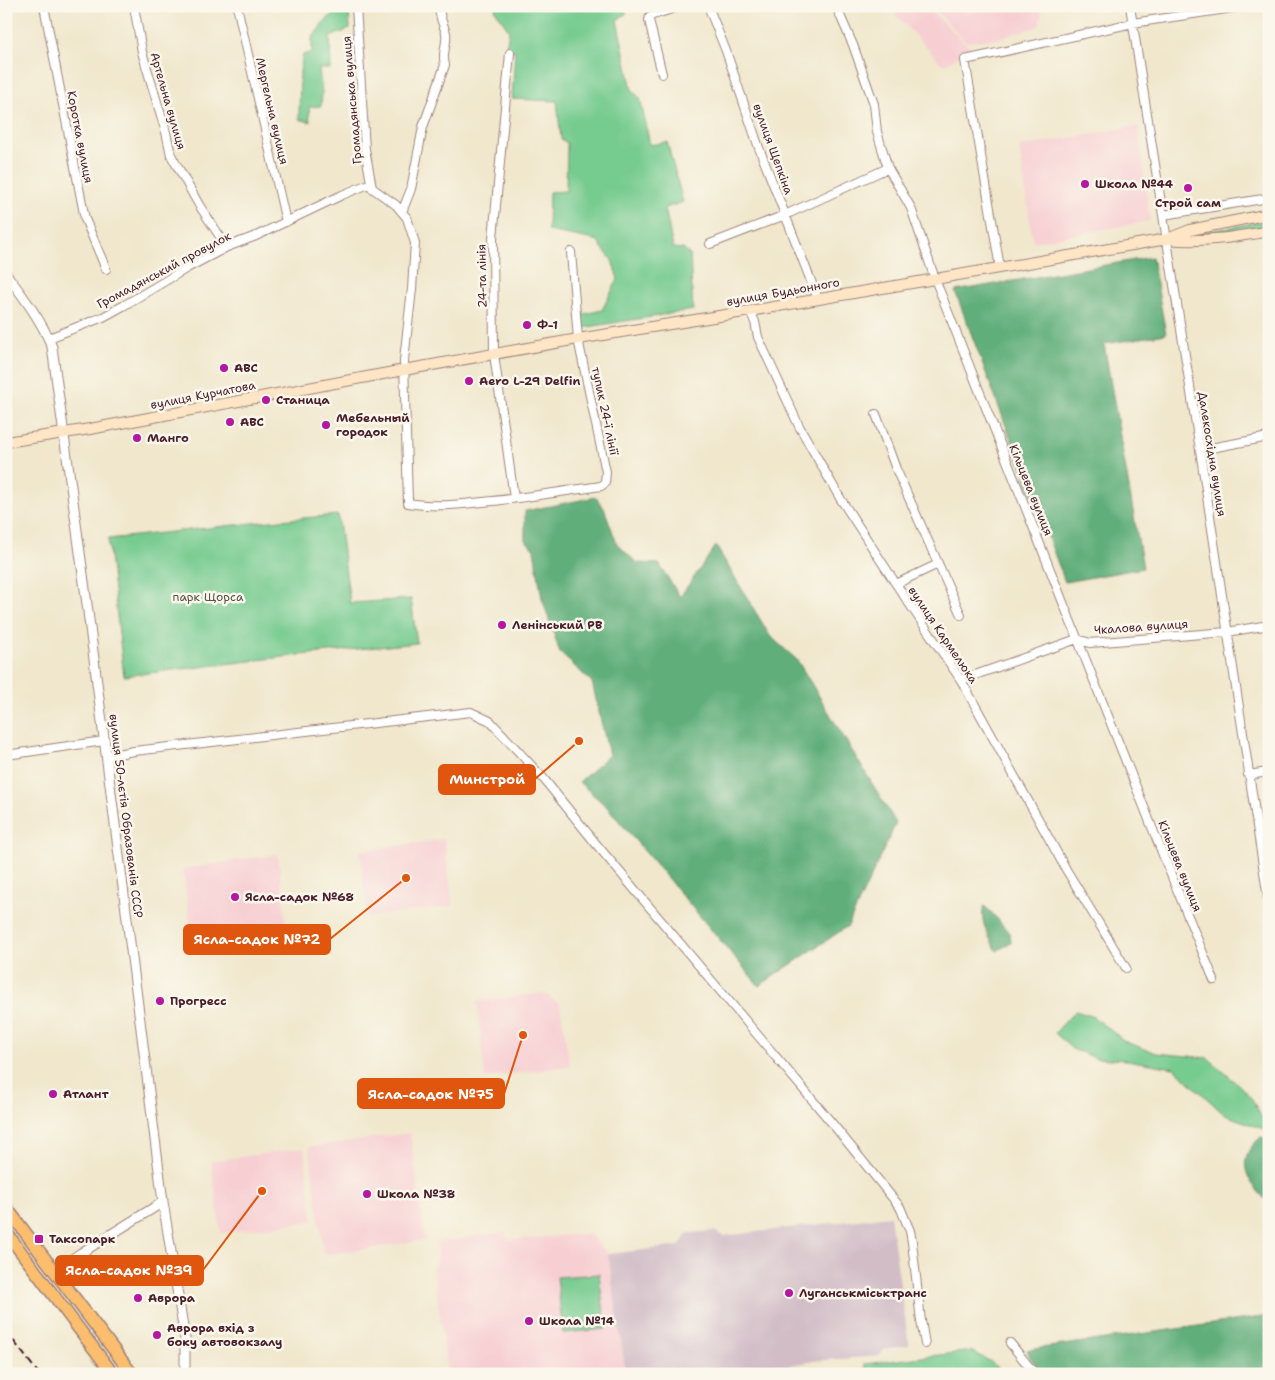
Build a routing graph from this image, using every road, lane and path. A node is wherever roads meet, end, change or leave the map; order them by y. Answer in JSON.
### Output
{"nodes":[{"id":1,"x":44,"y":6,"type":"edge"},
{"id":2,"x":134,"y":6,"type":"edge"},
{"id":3,"x":237,"y":6,"type":"edge"},
{"id":4,"x":356,"y":6,"type":"edge"},
{"id":5,"x":439,"y":6,"type":"edge"},
{"id":6,"x":681,"y":6,"type":"edge"},
{"id":7,"x":708,"y":6,"type":"edge"},
{"id":8,"x":836,"y":6,"type":"edge"},
{"id":9,"x":1130,"y":6,"type":"edge"},
{"id":10,"x":1246,"y":6,"type":"edge"},
{"id":11,"x":1133,"y":23,"type":"junction"},
{"id":12,"x":510,"y":53,"type":"dead end"},
{"id":13,"x":662,"y":74,"type":"dead end"},
{"id":14,"x":888,"y":168,"type":"junction"},
{"id":15,"x":372,"y":183,"type":"junction"},
{"id":16,"x":1269,"y":198,"type":"edge"},
{"id":17,"x":402,"y":212,"type":"junction"},
{"id":18,"x":1269,"y":214,"type":"edge"},
{"id":19,"x":785,"y":215,"type":"junction"},
{"id":20,"x":1163,"y":215,"type":"junction"},
{"id":21,"x":286,"y":222,"type":"junction"},
{"id":22,"x":1269,"y":231,"type":"edge"},
{"id":23,"x":1167,"y":239,"type":"junction"},
{"id":24,"x":710,"y":244,"type":"dead end"},
{"id":25,"x":227,"y":247,"type":"junction"},
{"id":26,"x":571,"y":252,"type":"dead end"},
{"id":27,"x":1000,"y":268,"type":"junction"},
{"id":28,"x":106,"y":270,"type":"dead end"},
{"id":29,"x":6,"y":274,"type":"edge"},
{"id":30,"x":935,"y":279,"type":"junction"},
{"id":31,"x":818,"y":299,"type":"junction"},
{"id":32,"x":750,"y":311,"type":"junction"},
{"id":33,"x":49,"y":338,"type":"junction"},
{"id":34,"x":578,"y":339,"type":"junction"},
{"id":35,"x":494,"y":354,"type":"junction"},
{"id":36,"x":404,"y":370,"type":"junction"},
{"id":37,"x":876,"y":414,"type":"dead end"},
{"id":38,"x":64,"y":432,"type":"junction"},
{"id":39,"x":1269,"y":437,"type":"edge"},
{"id":40,"x":6,"y":442,"type":"edge"},
{"id":41,"x":1200,"y":450,"type":"junction"},
{"id":42,"x":514,"y":498,"type":"junction"},
{"id":43,"x":938,"y":564,"type":"junction"},
{"id":44,"x":896,"y":584,"type":"junction"},
{"id":45,"x":961,"y":615,"type":"dead end"},
{"id":46,"x":1269,"y":625,"type":"edge"},
{"id":47,"x":1227,"y":632,"type":"junction"},
{"id":48,"x":1077,"y":639,"type":"junction"},
{"id":49,"x":961,"y":680,"type":"junction"},
{"id":50,"x":104,"y":741,"type":"junction"},
{"id":51,"x":6,"y":756,"type":"edge"},
{"id":52,"x":106,"y":756,"type":"junction"},
{"id":53,"x":1269,"y":772,"type":"edge"},
{"id":54,"x":1248,"y":776,"type":"junction"},
{"id":55,"x":1269,"y":905,"type":"edge"},
{"id":56,"x":1126,"y":968,"type":"dead end"},
{"id":57,"x":1214,"y":980,"type":"dead end"},
{"id":58,"x":163,"y":1202,"type":"junction"},
{"id":59,"x":6,"y":1207,"type":"edge"},
{"id":60,"x":6,"y":1232,"type":"edge"},
{"id":61,"x":55,"y":1271,"type":"junction"},
{"id":62,"x":1010,"y":1343,"type":"dead end"},
{"id":63,"x":925,"y":1344,"type":"dead end"},
{"id":64,"x":113,"y":1374,"type":"edge"},
{"id":65,"x":132,"y":1374,"type":"edge"},
{"id":66,"x":183,"y":1374,"type":"edge"},
{"id":67,"x":1035,"y":1374,"type":"edge"}],
"edges":[{"from":1,"to":28,"type":"street","name":"Коротка вулиця"},
{"from":2,"to":25,"type":"street","name":"Артельна вулиця"},
{"from":3,"to":21,"type":"street","name":"Мергельна вулиця"},
{"from":4,"to":15,"type":"street","name":"Громадянська вулиця"},
{"from":5,"to":17,"type":"street"},
{"from":6,"to":13,"type":"street"},
{"from":7,"to":19,"type":"street","name":"вулиця Щепкіна"},
{"from":8,"to":14,"type":"street","name":"Кільцева вулиця"},
{"from":9,"to":11,"type":"street","name":"Далекосхідна вулиця"},
{"from":10,"to":11,"type":"street"},
{"from":11,"to":20,"type":"street","name":"Далекосхідна вулиця"},
{"from":11,"to":27,"type":"street"},
{"from":12,"to":35,"type":"street","name":"24-та лінія"},
{"from":14,"to":19,"type":"street"},
{"from":14,"to":30,"type":"street","name":"Кільцева вулиця"},
{"from":15,"to":17,"type":"street"},
{"from":15,"to":21,"type":"street","name":"Громадянський провулок"},
{"from":16,"to":20,"type":"street"},
{"from":17,"to":36,"type":"street"},
{"from":18,"to":23,"type":"main road","name":"вулиця Будьонного"},
{"from":19,"to":24,"type":"street"},
{"from":19,"to":31,"type":"street","name":"вулиця Щепкіна"},
{"from":20,"to":23,"type":"street","name":"Далекосхідна вулиця"},
{"from":21,"to":25,"type":"street","name":"Громадянський провулок"},
{"from":22,"to":23,"type":"main road","name":"вулиця Будьонного"},
{"from":23,"to":27,"type":"main road","name":"вулиця Будьонного"},
{"from":23,"to":41,"type":"street","name":"Далекосхідна вулиця"},
{"from":25,"to":33,"type":"street","name":"Громадянський провулок"},
{"from":26,"to":34,"type":"street","name":"тупик 24-ї лінії"},
{"from":27,"to":30,"type":"main road","name":"вулиця Будьонного"},
{"from":29,"to":33,"type":"street","name":"вулиця 50-лєтія Образованія СССР"},
{"from":30,"to":31,"type":"main road","name":"вулиця Будьонного"},
{"from":30,"to":48,"type":"street","name":"Кільцева вулиця"},
{"from":31,"to":32,"type":"main road","name":"вулиця Будьонного"},
{"from":32,"to":34,"type":"main road","name":"вулиця Будьонного"},
{"from":32,"to":44,"type":"street","name":"вулиця Кармелюка"},
{"from":33,"to":38,"type":"street","name":"вулиця 50-лєтія Образованія СССР"},
{"from":34,"to":35,"type":"main road","name":"вулиця Будьонного"},
{"from":34,"to":42,"type":"street","name":"тупик 24-ї лінії"},
{"from":35,"to":36,"type":"main road","name":"вулиця Будьонного"},
{"from":35,"to":42,"type":"street","name":"24-та лінія"},
{"from":36,"to":38,"type":"main road","name":"вулиця Курчатова"},
{"from":36,"to":42,"type":"street"},
{"from":37,"to":43,"type":"street"},
{"from":38,"to":40,"type":"main road","name":"вулиця Курчатова"},
{"from":38,"to":50,"type":"street","name":"вулиця 50-лєтія Образованія СССР"},
{"from":39,"to":41,"type":"street"},
{"from":41,"to":47,"type":"street","name":"Далекосхідна вулиця"},
{"from":43,"to":44,"type":"street"},
{"from":43,"to":45,"type":"street"},
{"from":44,"to":49,"type":"street","name":"вулиця Кармелюка"},
{"from":46,"to":47,"type":"street","name":"Чкалова вулиця"},
{"from":47,"to":48,"type":"street","name":"Чкалова вулиця"},
{"from":47,"to":54,"type":"street","name":"Далекосхідна вулиця"},
{"from":48,"to":49,"type":"street","name":"Чкалова вулиця"},
{"from":48,"to":57,"type":"street","name":"Кільцева вулиця"},
{"from":49,"to":56,"type":"street","name":"вулиця Кармелюка"},
{"from":50,"to":51,"type":"street"},
{"from":50,"to":52,"type":"street","name":"вулиця 50-лєтія Образованія СССР"},
{"from":52,"to":58,"type":"street","name":"вулиця 50-лєтія Образованія СССР"},
{"from":52,"to":63,"type":"street"},
{"from":53,"to":54,"type":"street"},
{"from":54,"to":55,"type":"street","name":"Далекосхідна вулиця"},
{"from":58,"to":61,"type":"street"},
{"from":58,"to":66,"type":"street","name":"вулиця 50-лєтія Образованія СССР"},
{"from":59,"to":61,"type":"main road"},
{"from":60,"to":64,"type":"main road"},
{"from":61,"to":65,"type":"main road"},
{"from":62,"to":67,"type":"street"}]}
